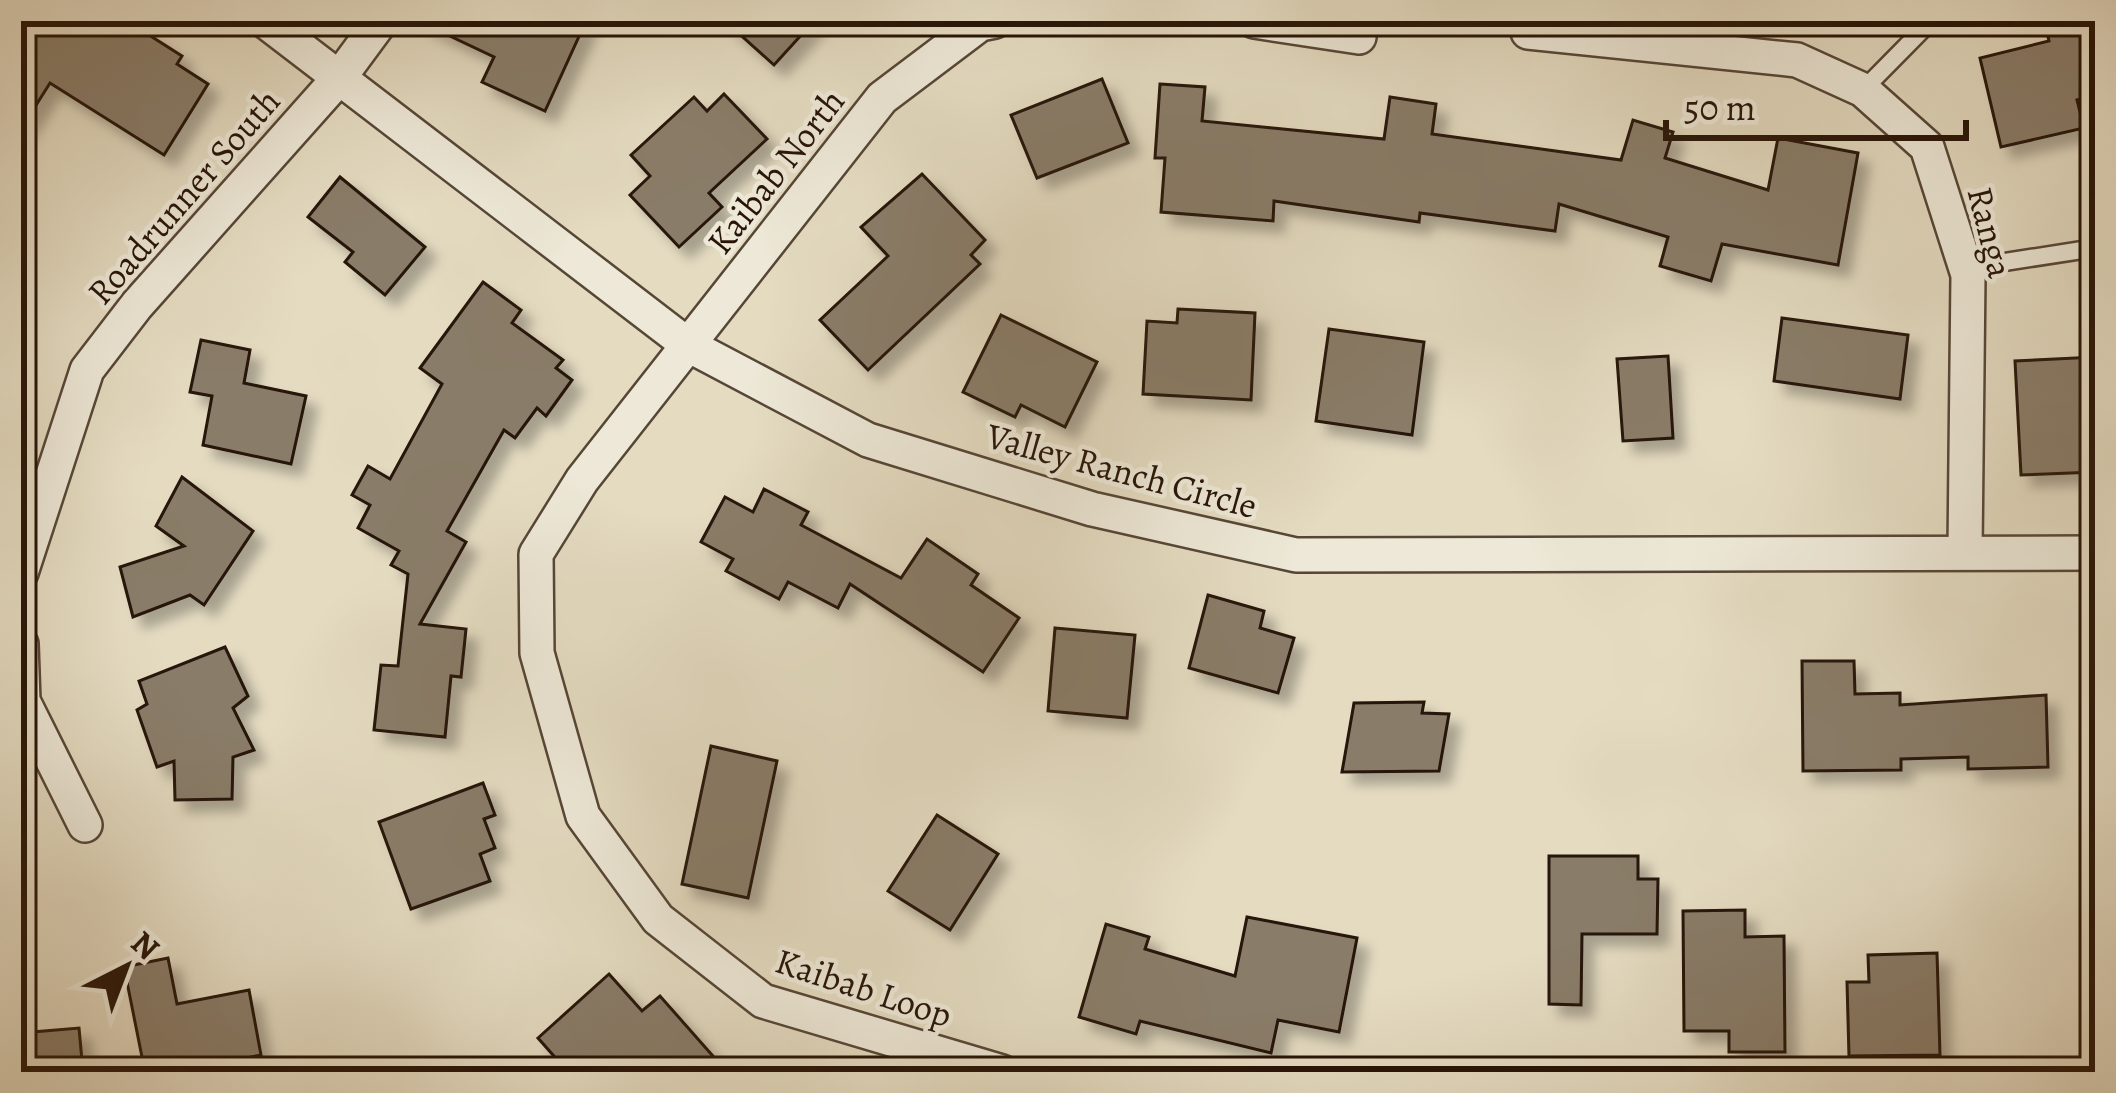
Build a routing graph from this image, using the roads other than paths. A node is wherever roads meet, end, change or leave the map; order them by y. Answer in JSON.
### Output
{"nodes":[{"id":1,"x":265,"y":21,"type":"edge"},
{"id":2,"x":382,"y":21,"type":"edge"},
{"id":3,"x":995,"y":21,"type":"edge"},
{"id":4,"x":1254,"y":21,"type":"edge"},
{"id":5,"x":1931,"y":21,"type":"edge"},
{"id":6,"x":1528,"y":32,"type":"dead end"},
{"id":7,"x":1360,"y":37,"type":"dead end"},
{"id":8,"x":339,"y":78,"type":"junction"},
{"id":9,"x":1863,"y":90,"type":"junction"},
{"id":10,"x":2095,"y":248,"type":"edge"},
{"id":11,"x":1966,"y":268,"type":"junction"},
{"id":12,"x":688,"y":345,"type":"junction"},
{"id":13,"x":1965,"y":550,"type":"junction"},
{"id":14,"x":2095,"y":553,"type":"edge"},
{"id":15,"x":21,"y":573,"type":"edge"},
{"id":16,"x":21,"y":644,"type":"edge"},
{"id":17,"x":85,"y":825,"type":"dead end"},
{"id":18,"x":1001,"y":1072,"type":"edge"}],
"edges":[{"from":1,"to":8,"type":"street","name":"Valley Ranch Circle"},
{"from":2,"to":8,"type":"street","name":"Roadrunner South"},
{"from":3,"to":12,"type":"street","name":"Kaibab North"},
{"from":4,"to":7,"type":"street"},
{"from":5,"to":9,"type":"lane"},
{"from":6,"to":9,"type":"street","name":"Ranga"},
{"from":8,"to":12,"type":"street","name":"Valley Ranch Circle"},
{"from":8,"to":15,"type":"street","name":"Roadrunner South"},
{"from":9,"to":11,"type":"street","name":"Ranga"},
{"from":10,"to":11,"type":"lane"},
{"from":11,"to":13,"type":"street","name":"Ranga"},
{"from":12,"to":13,"type":"street","name":"Valley Ranch Circle"},
{"from":12,"to":18,"type":"street","name":"Kaibab Loop"},
{"from":13,"to":14,"type":"street","name":"Valley Ranch Circle"},
{"from":16,"to":17,"type":"street"}]}
